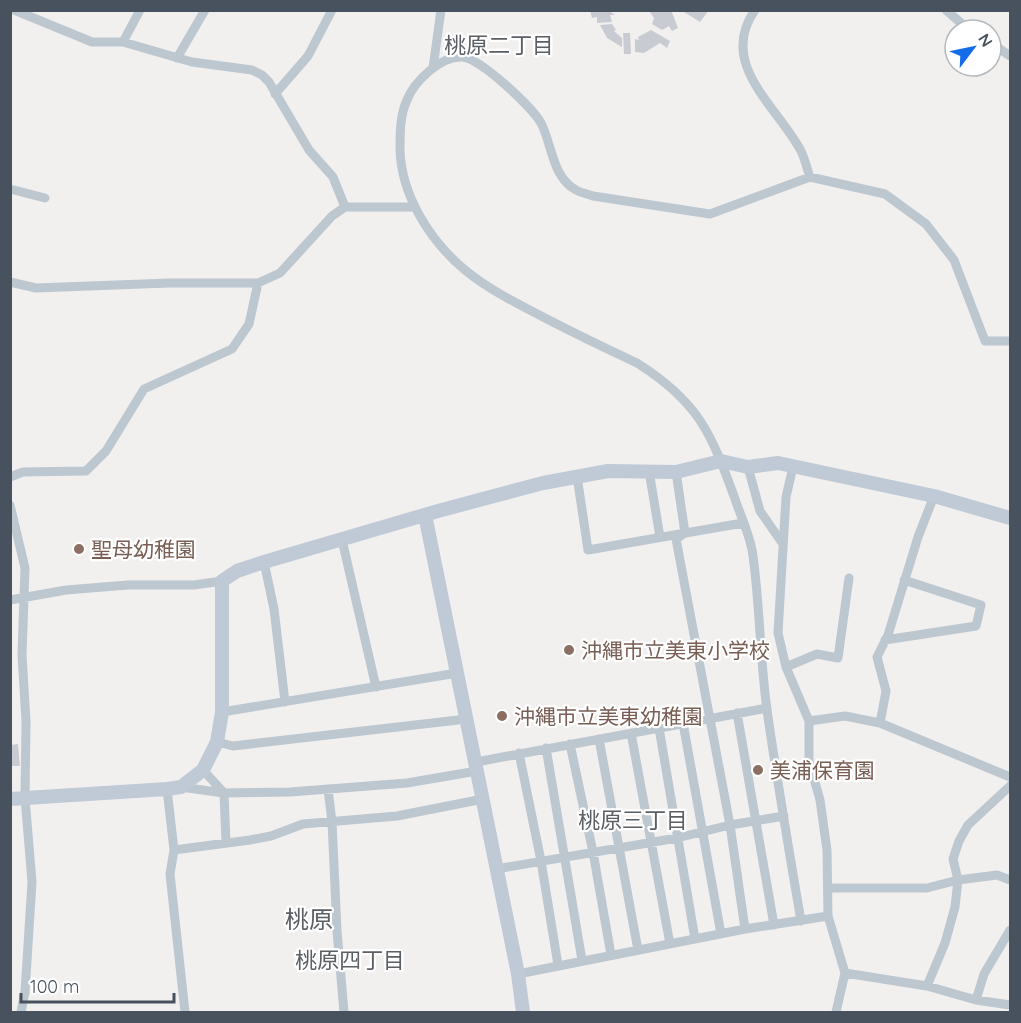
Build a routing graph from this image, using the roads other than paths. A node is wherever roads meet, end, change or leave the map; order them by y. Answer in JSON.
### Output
{"nodes":[{"id":1,"x":14,"y":10,"type":"edge"},
{"id":2,"x":140,"y":10,"type":"edge"},
{"id":3,"x":205,"y":10,"type":"edge"},
{"id":4,"x":332,"y":10,"type":"edge"},
{"id":5,"x":441,"y":10,"type":"edge"},
{"id":6,"x":751,"y":12,"type":"edge"},
{"id":7,"x":123,"y":42,"type":"junction"},
{"id":8,"x":177,"y":58,"type":"junction"},
{"id":9,"x":433,"y":68,"type":"junction"},
{"id":10,"x":275,"y":94,"type":"junction"},
{"id":11,"x":810,"y":177,"type":"junction"},
{"id":12,"x":10,"y":189,"type":"edge"},
{"id":13,"x":45,"y":198,"type":"dead end"},
{"id":14,"x":345,"y":207,"type":"junction"},
{"id":15,"x":414,"y":207,"type":"junction"},
{"id":16,"x":10,"y":282,"type":"edge"},
{"id":17,"x":258,"y":283,"type":"junction"},
{"id":18,"x":1011,"y":341,"type":"edge"},
{"id":19,"x":721,"y":461,"type":"junction"},
{"id":20,"x":748,"y":467,"type":"junction"},
{"id":21,"x":793,"y":467,"type":"junction"},
{"id":22,"x":649,"y":471,"type":"junction"},
{"id":23,"x":676,"y":472,"type":"junction"},
{"id":24,"x":577,"y":476,"type":"junction"},
{"id":25,"x":10,"y":477,"type":"edge"},
{"id":26,"x":934,"y":496,"type":"junction"},
{"id":27,"x":11,"y":510,"type":"edge"},
{"id":28,"x":425,"y":515,"type":"junction"},
{"id":29,"x":1011,"y":518,"type":"edge"},
{"id":30,"x":743,"y":523,"type":"junction"},
{"id":31,"x":685,"y":533,"type":"junction"},
{"id":32,"x":660,"y":537,"type":"junction"},
{"id":33,"x":342,"y":540,"type":"junction"},
{"id":34,"x":783,"y":544,"type":"junction"},
{"id":35,"x":264,"y":562,"type":"junction"},
{"id":36,"x":849,"y":578,"type":"dead end"},
{"id":37,"x":904,"y":580,"type":"junction"},
{"id":38,"x":222,"y":581,"type":"junction"},
{"id":39,"x":25,"y":597,"type":"junction"},
{"id":40,"x":10,"y":600,"type":"edge"},
{"id":41,"x":885,"y":640,"type":"junction"},
{"id":42,"x":786,"y":667,"type":"junction"},
{"id":43,"x":457,"y":673,"type":"junction"},
{"id":44,"x":375,"y":687,"type":"junction"},
{"id":45,"x":285,"y":702,"type":"junction"},
{"id":46,"x":767,"y":708,"type":"junction"},
{"id":47,"x":222,"y":712,"type":"junction"},
{"id":48,"x":737,"y":713,"type":"junction"},
{"id":49,"x":709,"y":718,"type":"junction"},
{"id":50,"x":467,"y":719,"type":"junction"},
{"id":51,"x":808,"y":721,"type":"junction"},
{"id":52,"x":683,"y":723,"type":"junction"},
{"id":53,"x":880,"y":723,"type":"junction"},
{"id":54,"x":659,"y":728,"type":"junction"},
{"id":55,"x":631,"y":733,"type":"junction"},
{"id":56,"x":599,"y":739,"type":"junction"},
{"id":57,"x":217,"y":742,"type":"junction"},
{"id":58,"x":570,"y":744,"type":"junction"},
{"id":59,"x":546,"y":748,"type":"junction"},
{"id":60,"x":519,"y":753,"type":"junction"},
{"id":61,"x":476,"y":766,"type":"junction"},
{"id":62,"x":203,"y":770,"type":"junction"},
{"id":63,"x":1011,"y":777,"type":"edge"},
{"id":64,"x":1011,"y":786,"type":"edge"},
{"id":65,"x":181,"y":787,"type":"junction"},
{"id":66,"x":167,"y":789,"type":"junction"},
{"id":67,"x":328,"y":789,"type":"junction"},
{"id":68,"x":224,"y":793,"type":"junction"},
{"id":69,"x":18,"y":799,"type":"edge"},
{"id":70,"x":483,"y":799,"type":"junction"},
{"id":71,"x":784,"y":816,"type":"junction"},
{"id":72,"x":755,"y":821,"type":"junction"},
{"id":73,"x":332,"y":822,"type":"junction"},
{"id":74,"x":730,"y":825,"type":"junction"},
{"id":75,"x":704,"y":832,"type":"junction"},
{"id":76,"x":677,"y":838,"type":"junction"},
{"id":77,"x":650,"y":842,"type":"junction"},
{"id":78,"x":226,"y":843,"type":"junction"},
{"id":79,"x":620,"y":848,"type":"junction"},
{"id":80,"x":174,"y":850,"type":"junction"},
{"id":81,"x":592,"y":852,"type":"junction"},
{"id":82,"x":566,"y":857,"type":"junction"},
{"id":83,"x":541,"y":861,"type":"junction"},
{"id":84,"x":496,"y":869,"type":"junction"},
{"id":85,"x":958,"y":880,"type":"junction"},
{"id":86,"x":1011,"y":880,"type":"edge"},
{"id":87,"x":828,"y":888,"type":"junction"},
{"id":88,"x":828,"y":916,"type":"junction"},
{"id":89,"x":801,"y":921,"type":"junction"},
{"id":90,"x":774,"y":925,"type":"junction"},
{"id":91,"x":746,"y":929,"type":"junction"},
{"id":92,"x":1011,"y":930,"type":"edge"},
{"id":93,"x":721,"y":934,"type":"junction"},
{"id":94,"x":694,"y":939,"type":"junction"},
{"id":95,"x":670,"y":944,"type":"junction"},
{"id":96,"x":638,"y":950,"type":"junction"},
{"id":97,"x":611,"y":955,"type":"junction"},
{"id":98,"x":582,"y":960,"type":"junction"},
{"id":99,"x":558,"y":965,"type":"junction"},
{"id":100,"x":845,"y":973,"type":"junction"},
{"id":101,"x":518,"y":974,"type":"junction"},
{"id":102,"x":927,"y":986,"type":"junction"},
{"id":103,"x":976,"y":999,"type":"junction"},
{"id":104,"x":1011,"y":1005,"type":"edge"},
{"id":105,"x":21,"y":1012,"type":"edge"},
{"id":106,"x":185,"y":1012,"type":"edge"},
{"id":107,"x":344,"y":1012,"type":"edge"},
{"id":108,"x":522,"y":1012,"type":"edge"},
{"id":109,"x":836,"y":1012,"type":"edge"}],
"edges":[{"from":1,"to":7,"type":"street"},
{"from":2,"to":7,"type":"street"},
{"from":3,"to":8,"type":"street"},
{"from":4,"to":10,"type":"street"},
{"from":5,"to":9,"type":"street"},
{"from":6,"to":11,"type":"street"},
{"from":7,"to":8,"type":"street"},
{"from":8,"to":10,"type":"street"},
{"from":9,"to":11,"type":"street"},
{"from":9,"to":15,"type":"street"},
{"from":10,"to":14,"type":"street"},
{"from":11,"to":18,"type":"street"},
{"from":12,"to":13,"type":"street"},
{"from":14,"to":15,"type":"street"},
{"from":14,"to":17,"type":"street"},
{"from":15,"to":19,"type":"street"},
{"from":16,"to":17,"type":"street"},
{"from":17,"to":25,"type":"street"},
{"from":19,"to":20,"type":"street"},
{"from":19,"to":23,"type":"street"},
{"from":19,"to":30,"type":"street"},
{"from":20,"to":21,"type":"street"},
{"from":20,"to":34,"type":"street"},
{"from":21,"to":26,"type":"street"},
{"from":21,"to":34,"type":"street"},
{"from":22,"to":23,"type":"street"},
{"from":22,"to":24,"type":"street"},
{"from":22,"to":32,"type":"street"},
{"from":23,"to":31,"type":"street"},
{"from":24,"to":28,"type":"street"},
{"from":24,"to":32,"type":"street"},
{"from":26,"to":29,"type":"street"},
{"from":26,"to":37,"type":"street"},
{"from":27,"to":39,"type":"street"},
{"from":28,"to":33,"type":"street"},
{"from":28,"to":43,"type":"street"},
{"from":30,"to":31,"type":"street"},
{"from":30,"to":46,"type":"street"},
{"from":31,"to":32,"type":"street"},
{"from":31,"to":49,"type":"street"},
{"from":33,"to":35,"type":"street"},
{"from":33,"to":44,"type":"street"},
{"from":34,"to":42,"type":"street"},
{"from":35,"to":38,"type":"street"},
{"from":35,"to":45,"type":"street"},
{"from":36,"to":42,"type":"street"},
{"from":37,"to":41,"type":"street"},
{"from":37,"to":41,"type":"street"},
{"from":38,"to":39,"type":"street"},
{"from":38,"to":47,"type":"street"},
{"from":39,"to":40,"type":"street"},
{"from":39,"to":69,"type":"street"},
{"from":41,"to":53,"type":"street"},
{"from":42,"to":51,"type":"street"},
{"from":43,"to":44,"type":"street"},
{"from":43,"to":50,"type":"street"},
{"from":44,"to":45,"type":"street"},
{"from":45,"to":47,"type":"street"},
{"from":46,"to":48,"type":"street"},
{"from":46,"to":71,"type":"street"},
{"from":47,"to":57,"type":"street"},
{"from":48,"to":49,"type":"street"},
{"from":48,"to":72,"type":"street"},
{"from":49,"to":52,"type":"street"},
{"from":49,"to":74,"type":"street"},
{"from":50,"to":57,"type":"street"},
{"from":50,"to":61,"type":"street"},
{"from":51,"to":53,"type":"street"},
{"from":51,"to":87,"type":"street"},
{"from":52,"to":54,"type":"street"},
{"from":52,"to":75,"type":"street"},
{"from":53,"to":63,"type":"street"},
{"from":54,"to":55,"type":"street"},
{"from":54,"to":76,"type":"street"},
{"from":55,"to":56,"type":"street"},
{"from":55,"to":77,"type":"street"},
{"from":56,"to":58,"type":"street"},
{"from":56,"to":79,"type":"street"},
{"from":57,"to":62,"type":"street"},
{"from":58,"to":59,"type":"street"},
{"from":58,"to":81,"type":"street"},
{"from":59,"to":60,"type":"street"},
{"from":59,"to":82,"type":"street"},
{"from":60,"to":61,"type":"street"},
{"from":60,"to":83,"type":"street"},
{"from":61,"to":67,"type":"street"},
{"from":61,"to":70,"type":"street"},
{"from":62,"to":65,"type":"street"},
{"from":62,"to":68,"type":"street"},
{"from":64,"to":85,"type":"street"},
{"from":65,"to":66,"type":"street"},
{"from":65,"to":68,"type":"street"},
{"from":66,"to":69,"type":"street"},
{"from":66,"to":80,"type":"street"},
{"from":67,"to":68,"type":"street"},
{"from":67,"to":73,"type":"street"},
{"from":68,"to":78,"type":"street"},
{"from":69,"to":105,"type":"street"},
{"from":70,"to":73,"type":"street"},
{"from":70,"to":84,"type":"street"},
{"from":71,"to":72,"type":"street"},
{"from":71,"to":89,"type":"street"},
{"from":72,"to":74,"type":"street"},
{"from":72,"to":90,"type":"street"},
{"from":73,"to":78,"type":"street"},
{"from":73,"to":107,"type":"street"},
{"from":74,"to":75,"type":"street"},
{"from":74,"to":91,"type":"street"},
{"from":75,"to":76,"type":"street"},
{"from":75,"to":93,"type":"street"},
{"from":76,"to":77,"type":"street"},
{"from":76,"to":94,"type":"street"},
{"from":77,"to":79,"type":"street"},
{"from":77,"to":95,"type":"street"},
{"from":78,"to":80,"type":"street"},
{"from":79,"to":81,"type":"street"},
{"from":79,"to":96,"type":"street"},
{"from":80,"to":106,"type":"street"},
{"from":81,"to":82,"type":"street"},
{"from":81,"to":97,"type":"street"},
{"from":82,"to":83,"type":"street"},
{"from":82,"to":98,"type":"street"},
{"from":83,"to":84,"type":"street"},
{"from":83,"to":99,"type":"street"},
{"from":84,"to":101,"type":"street"},
{"from":85,"to":86,"type":"street"},
{"from":85,"to":87,"type":"street"},
{"from":85,"to":102,"type":"street"},
{"from":87,"to":88,"type":"street"},
{"from":88,"to":89,"type":"street"},
{"from":88,"to":100,"type":"street"},
{"from":89,"to":90,"type":"street"},
{"from":90,"to":91,"type":"street"},
{"from":91,"to":93,"type":"street"},
{"from":92,"to":103,"type":"street"},
{"from":93,"to":94,"type":"street"},
{"from":94,"to":95,"type":"street"},
{"from":95,"to":96,"type":"street"},
{"from":96,"to":97,"type":"street"},
{"from":97,"to":98,"type":"street"},
{"from":98,"to":99,"type":"street"},
{"from":99,"to":101,"type":"street"},
{"from":100,"to":102,"type":"street"},
{"from":100,"to":109,"type":"street"},
{"from":101,"to":108,"type":"street"},
{"from":102,"to":103,"type":"street"},
{"from":103,"to":104,"type":"street"}]}
